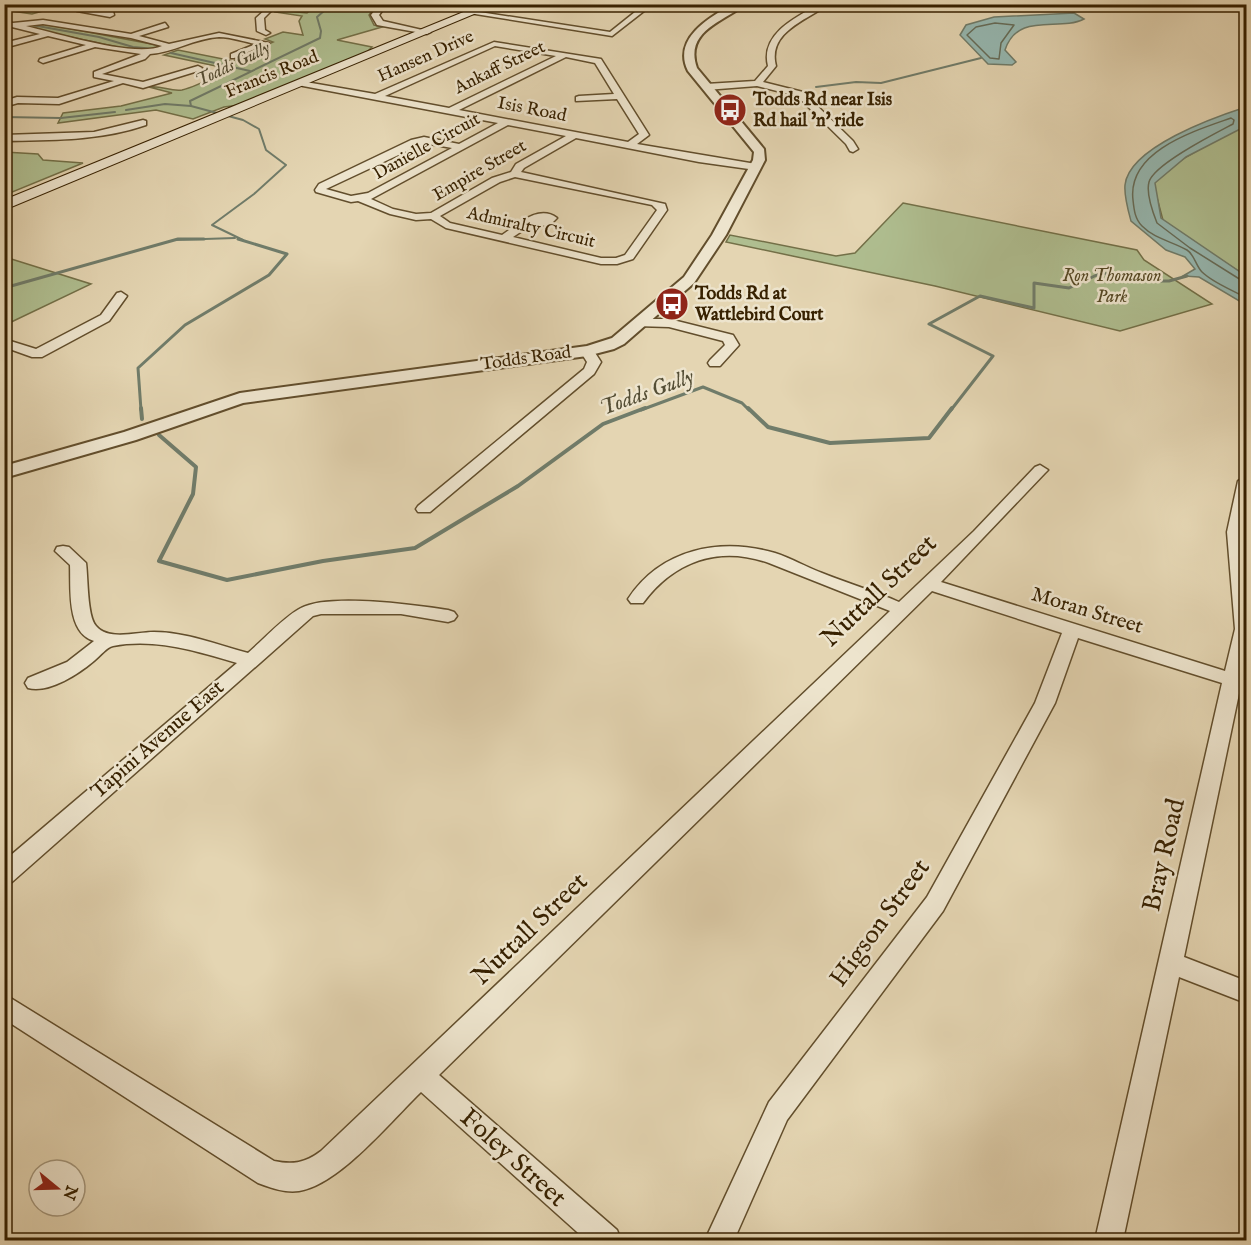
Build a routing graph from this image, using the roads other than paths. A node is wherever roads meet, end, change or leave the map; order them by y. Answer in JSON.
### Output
{"nodes":[{"id":1,"x":203,"y":4,"type":"edge"},
{"id":2,"x":384,"y":4,"type":"edge"},
{"id":3,"x":494,"y":4,"type":"edge"},
{"id":4,"x":650,"y":4,"type":"edge"},
{"id":5,"x":742,"y":4,"type":"edge"},
{"id":6,"x":826,"y":4,"type":"edge"},
{"id":7,"x":274,"y":6,"type":"edge"},
{"id":8,"x":473,"y":13,"type":"junction"},
{"id":9,"x":110,"y":15,"type":"dead end"},
{"id":10,"x":17,"y":22,"type":"edge"},
{"id":11,"x":165,"y":25,"type":"dead end"},
{"id":12,"x":77,"y":28,"type":"junction"},
{"id":13,"x":427,"y":32,"type":"junction"},
{"id":14,"x":266,"y":33,"type":"dead end"},
{"id":15,"x":49,"y":34,"type":"junction"},
{"id":16,"x":131,"y":36,"type":"junction"},
{"id":17,"x":94,"y":45,"type":"junction"},
{"id":18,"x":4,"y":46,"type":"edge"},
{"id":19,"x":169,"y":46,"type":"junction"},
{"id":20,"x":147,"y":53,"type":"junction"},
{"id":21,"x":564,"y":55,"type":"junction"},
{"id":22,"x":234,"y":56,"type":"dead end"},
{"id":23,"x":43,"y":61,"type":"dead end"},
{"id":24,"x":198,"y":68,"type":"dead end"},
{"id":25,"x":122,"y":81,"type":"junction"},
{"id":26,"x":303,"y":83,"type":"junction"},
{"id":27,"x":757,"y":83,"type":"junction"},
{"id":28,"x":706,"y":87,"type":"junction"},
{"id":29,"x":10,"y":92,"type":"dead end"},
{"id":30,"x":620,"y":96,"type":"junction"},
{"id":31,"x":376,"y":97,"type":"junction"},
{"id":32,"x":579,"y":99,"type":"dead end"},
{"id":33,"x":17,"y":100,"type":"junction"},
{"id":34,"x":4,"y":104,"type":"edge"},
{"id":35,"x":450,"y":111,"type":"junction"},
{"id":36,"x":507,"y":122,"type":"junction"},
{"id":37,"x":143,"y":123,"type":"dead end"},
{"id":38,"x":434,"y":129,"type":"dead end"},
{"id":39,"x":575,"y":135,"type":"junction"},
{"id":40,"x":4,"y":138,"type":"edge"},
{"id":41,"x":418,"y":141,"type":"junction"},
{"id":42,"x":629,"y":146,"type":"junction"},
{"id":43,"x":460,"y":147,"type":"junction"},
{"id":44,"x":853,"y":149,"type":"dead end"},
{"id":45,"x":756,"y":167,"type":"junction"},
{"id":46,"x":515,"y":174,"type":"junction"},
{"id":47,"x":362,"y":199,"type":"junction"},
{"id":48,"x":4,"y":205,"type":"edge"},
{"id":49,"x":433,"y":216,"type":"junction"},
{"id":50,"x":526,"y":224,"type":"dead end"},
{"id":51,"x":504,"y":238,"type":"junction"},
{"id":52,"x":121,"y":296,"type":"dead end"},
{"id":53,"x":646,"y":318,"type":"junction"},
{"id":54,"x":4,"y":343,"type":"edge"},
{"id":55,"x":590,"y":358,"type":"junction"},
{"id":56,"x":734,"y":368,"type":"dead end"},
{"id":57,"x":1040,"y":470,"type":"dead end"},
{"id":58,"x":4,"y":472,"type":"edge"},
{"id":59,"x":1246,"y":481,"type":"edge"},
{"id":60,"x":424,"y":509,"type":"dead end"},
{"id":61,"x":63,"y":551,"type":"dead end"},
{"id":62,"x":928,"y":583,"type":"junction"},
{"id":63,"x":637,"y":599,"type":"dead end"},
{"id":64,"x":901,"y":609,"type":"junction"},
{"id":65,"x":448,"y":616,"type":"dead end"},
{"id":66,"x":1072,"y":630,"type":"junction"},
{"id":67,"x":106,"y":640,"type":"junction"},
{"id":68,"x":250,"y":660,"type":"junction"},
{"id":69,"x":1233,"y":680,"type":"junction"},
{"id":70,"x":35,"y":683,"type":"dead end"},
{"id":71,"x":4,"y":875,"type":"edge"},
{"id":72,"x":1169,"y":962,"type":"junction"},
{"id":73,"x":1246,"y":992,"type":"edge"},
{"id":74,"x":4,"y":1005,"type":"edge"},
{"id":75,"x":420,"y":1075,"type":"junction"},
{"id":76,"x":607,"y":1240,"type":"edge"},
{"id":77,"x":719,"y":1240,"type":"edge"},
{"id":78,"x":1108,"y":1240,"type":"edge"}],
"edges":[{"from":1,"to":7,"type":"street"},
{"from":2,"to":13,"type":"street"},
{"from":3,"to":8,"type":"main road","name":"Francis Road"},
{"from":4,"to":8,"type":"street"},
{"from":5,"to":28,"type":"street"},
{"from":6,"to":27,"type":"street"},
{"from":7,"to":14,"type":"street"},
{"from":8,"to":13,"type":"main road","name":"Francis Road"},
{"from":9,"to":12,"type":"street"},
{"from":10,"to":12,"type":"street"},
{"from":10,"to":15,"type":"street"},
{"from":11,"to":16,"type":"street"},
{"from":12,"to":16,"type":"street"},
{"from":13,"to":26,"type":"main road","name":"Francis Road"},
{"from":15,"to":17,"type":"street"},
{"from":15,"to":18,"type":"street"},
{"from":16,"to":19,"type":"street"},
{"from":17,"to":20,"type":"street"},
{"from":17,"to":23,"type":"street"},
{"from":19,"to":20,"type":"street"},
{"from":19,"to":22,"type":"street"},
{"from":20,"to":25,"type":"street"},
{"from":21,"to":30,"type":"street","name":"Hansen Drive"},
{"from":21,"to":31,"type":"street","name":"Hansen Drive"},
{"from":21,"to":35,"type":"street","name":"Ankaff Street"},
{"from":24,"to":25,"type":"street"},
{"from":25,"to":33,"type":"street"},
{"from":26,"to":31,"type":"street","name":"Isis Road"},
{"from":26,"to":48,"type":"main road","name":"Francis Road"},
{"from":27,"to":28,"type":"street"},
{"from":27,"to":44,"type":"street"},
{"from":28,"to":45,"type":"street"},
{"from":29,"to":33,"type":"street"},
{"from":30,"to":32,"type":"street"},
{"from":30,"to":42,"type":"street","name":"Hansen Drive"},
{"from":31,"to":35,"type":"street","name":"Isis Road"},
{"from":33,"to":34,"type":"street"},
{"from":35,"to":36,"type":"street","name":"Isis Road"},
{"from":36,"to":39,"type":"street","name":"Isis Road"},
{"from":36,"to":43,"type":"street","name":"Danielle Circuit"},
{"from":37,"to":40,"type":"street"},
{"from":38,"to":41,"type":"street"},
{"from":39,"to":42,"type":"street","name":"Isis Road"},
{"from":39,"to":46,"type":"street","name":"Empire Street"},
{"from":41,"to":43,"type":"street"},
{"from":41,"to":47,"type":"street"},
{"from":42,"to":45,"type":"street","name":"Isis Road"},
{"from":43,"to":47,"type":"street","name":"Danielle Circuit"},
{"from":45,"to":53,"type":"street"},
{"from":46,"to":49,"type":"street","name":"Empire Street"},
{"from":46,"to":51,"type":"street","name":"Admiralty Circuit"},
{"from":47,"to":49,"type":"street"},
{"from":49,"to":51,"type":"street","name":"Admiralty Circuit"},
{"from":50,"to":51,"type":"street"},
{"from":52,"to":54,"type":"street"},
{"from":53,"to":55,"type":"street"},
{"from":53,"to":56,"type":"street"},
{"from":55,"to":58,"type":"street","name":"Todds Road"},
{"from":55,"to":60,"type":"street"},
{"from":57,"to":62,"type":"street","name":"Nuttall Street"},
{"from":59,"to":69,"type":"street","name":"Bray Road"},
{"from":61,"to":67,"type":"street"},
{"from":62,"to":64,"type":"street","name":"Nuttall Street"},
{"from":62,"to":66,"type":"street","name":"Moran Street"},
{"from":63,"to":64,"type":"street"},
{"from":64,"to":75,"type":"street","name":"Nuttall Street"},
{"from":65,"to":68,"type":"street","name":"Tapini Avenue East"},
{"from":66,"to":69,"type":"street","name":"Moran Street"},
{"from":66,"to":77,"type":"street","name":"Higson Street"},
{"from":67,"to":68,"type":"street"},
{"from":67,"to":70,"type":"street"},
{"from":68,"to":71,"type":"street","name":"Tapini Avenue East"},
{"from":69,"to":72,"type":"street","name":"Bray Road"},
{"from":72,"to":73,"type":"street"},
{"from":72,"to":78,"type":"street","name":"Bray Road"},
{"from":74,"to":75,"type":"street","name":"Nuttall Street"},
{"from":75,"to":76,"type":"street","name":"Foley Street"}]}
